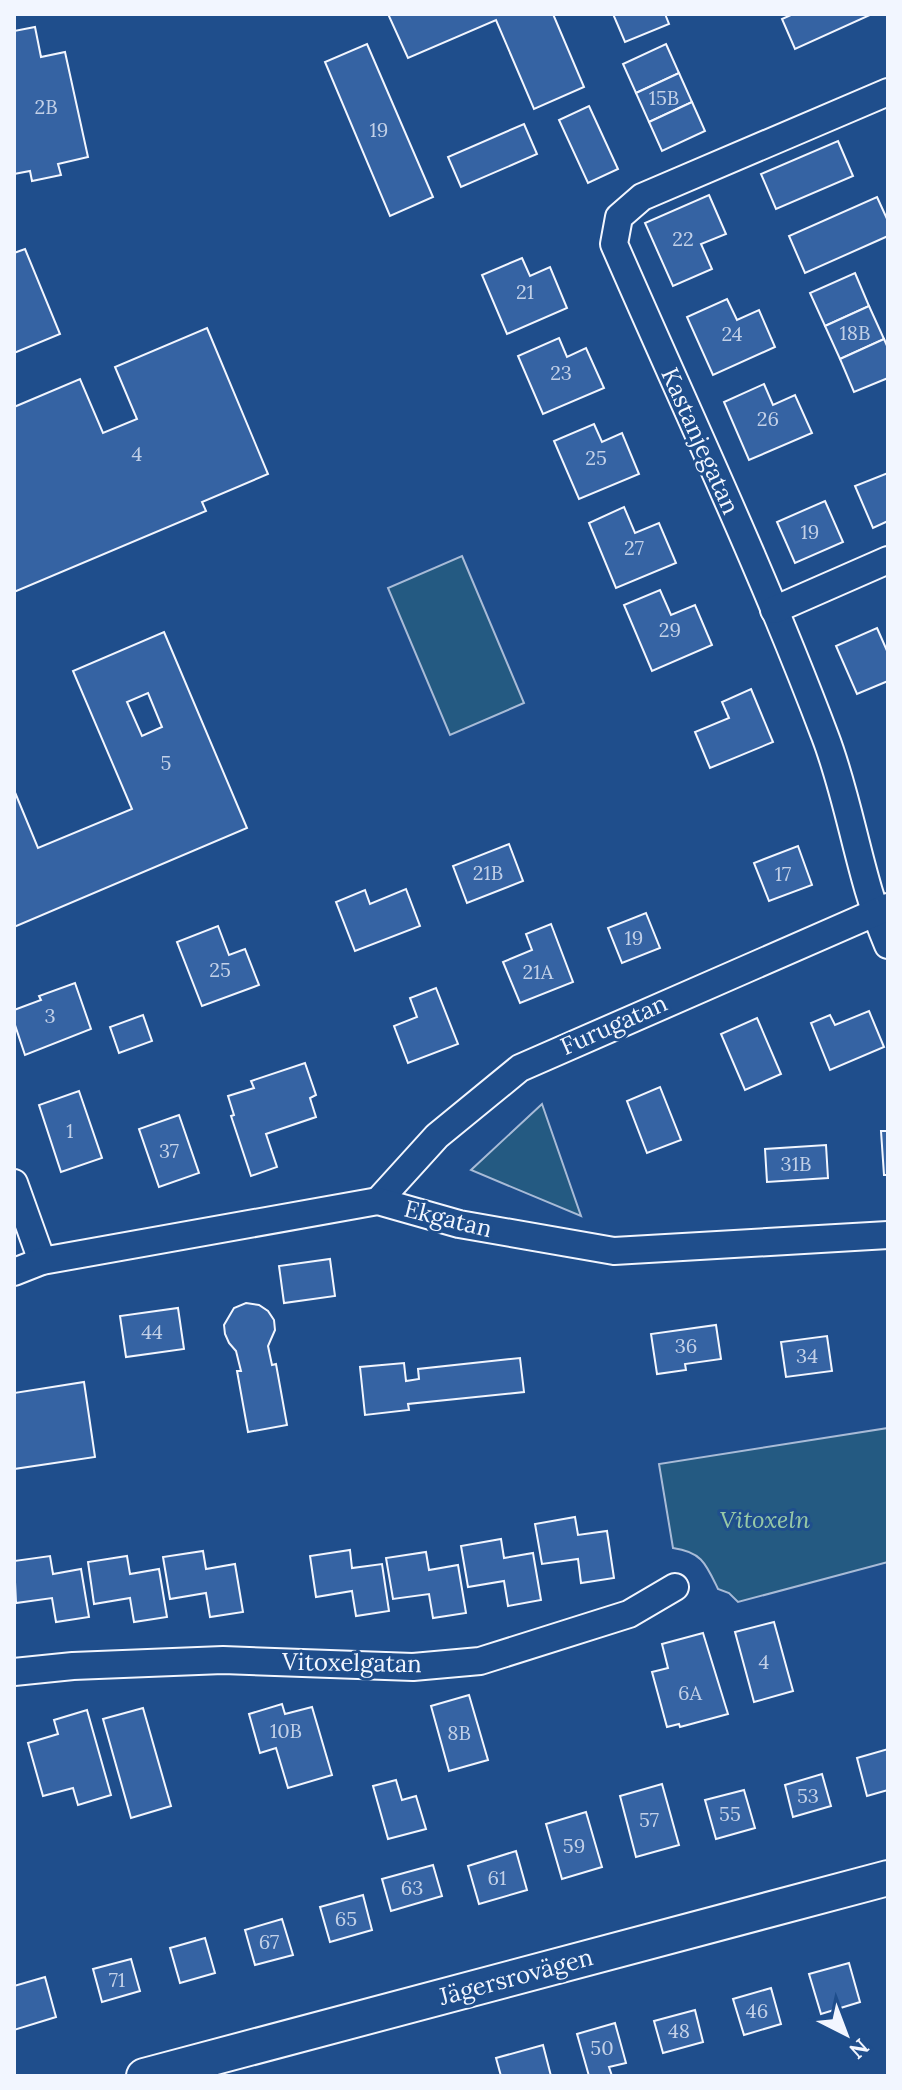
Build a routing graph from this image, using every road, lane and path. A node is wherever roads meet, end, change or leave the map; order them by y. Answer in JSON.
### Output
{"nodes":[{"id":1,"x":888,"y":92,"type":"edge"},
{"id":2,"x":888,"y":560,"type":"edge"},
{"id":3,"x":774,"y":610,"type":"junction"},
{"id":4,"x":881,"y":909,"type":"edge"},
{"id":5,"x":888,"y":945,"type":"edge"},
{"id":6,"x":14,"y":1183,"type":"edge"},
{"id":7,"x":378,"y":1201,"type":"junction"},
{"id":8,"x":888,"y":1235,"type":"edge"},
{"id":9,"x":42,"y":1261,"type":"junction"},
{"id":10,"x":14,"y":1272,"type":"edge"},
{"id":11,"x":675,"y":1587,"type":"dead end"},
{"id":12,"x":14,"y":1672,"type":"edge"},
{"id":13,"x":888,"y":1878,"type":"edge"},
{"id":14,"x":144,"y":2076,"type":"edge"}],
"edges":[{"from":1,"to":3,"type":"street","name":"Kastanjegatan"},
{"from":2,"to":3,"type":"street"},
{"from":3,"to":4,"type":"street","name":"Kastanjegatan"},
{"from":4,"to":5,"type":"street","name":"Kastanjegatan"},
{"from":4,"to":7,"type":"street","name":"Furugatan"},
{"from":6,"to":9,"type":"street"},
{"from":7,"to":8,"type":"street","name":"Ekgatan"},
{"from":7,"to":9,"type":"street","name":"Ekgatan"},
{"from":9,"to":10,"type":"street","name":"Ekgatan"},
{"from":11,"to":12,"type":"street","name":"Vitoxelgatan"},
{"from":13,"to":14,"type":"street","name":"Jägersrovägen"}]}
